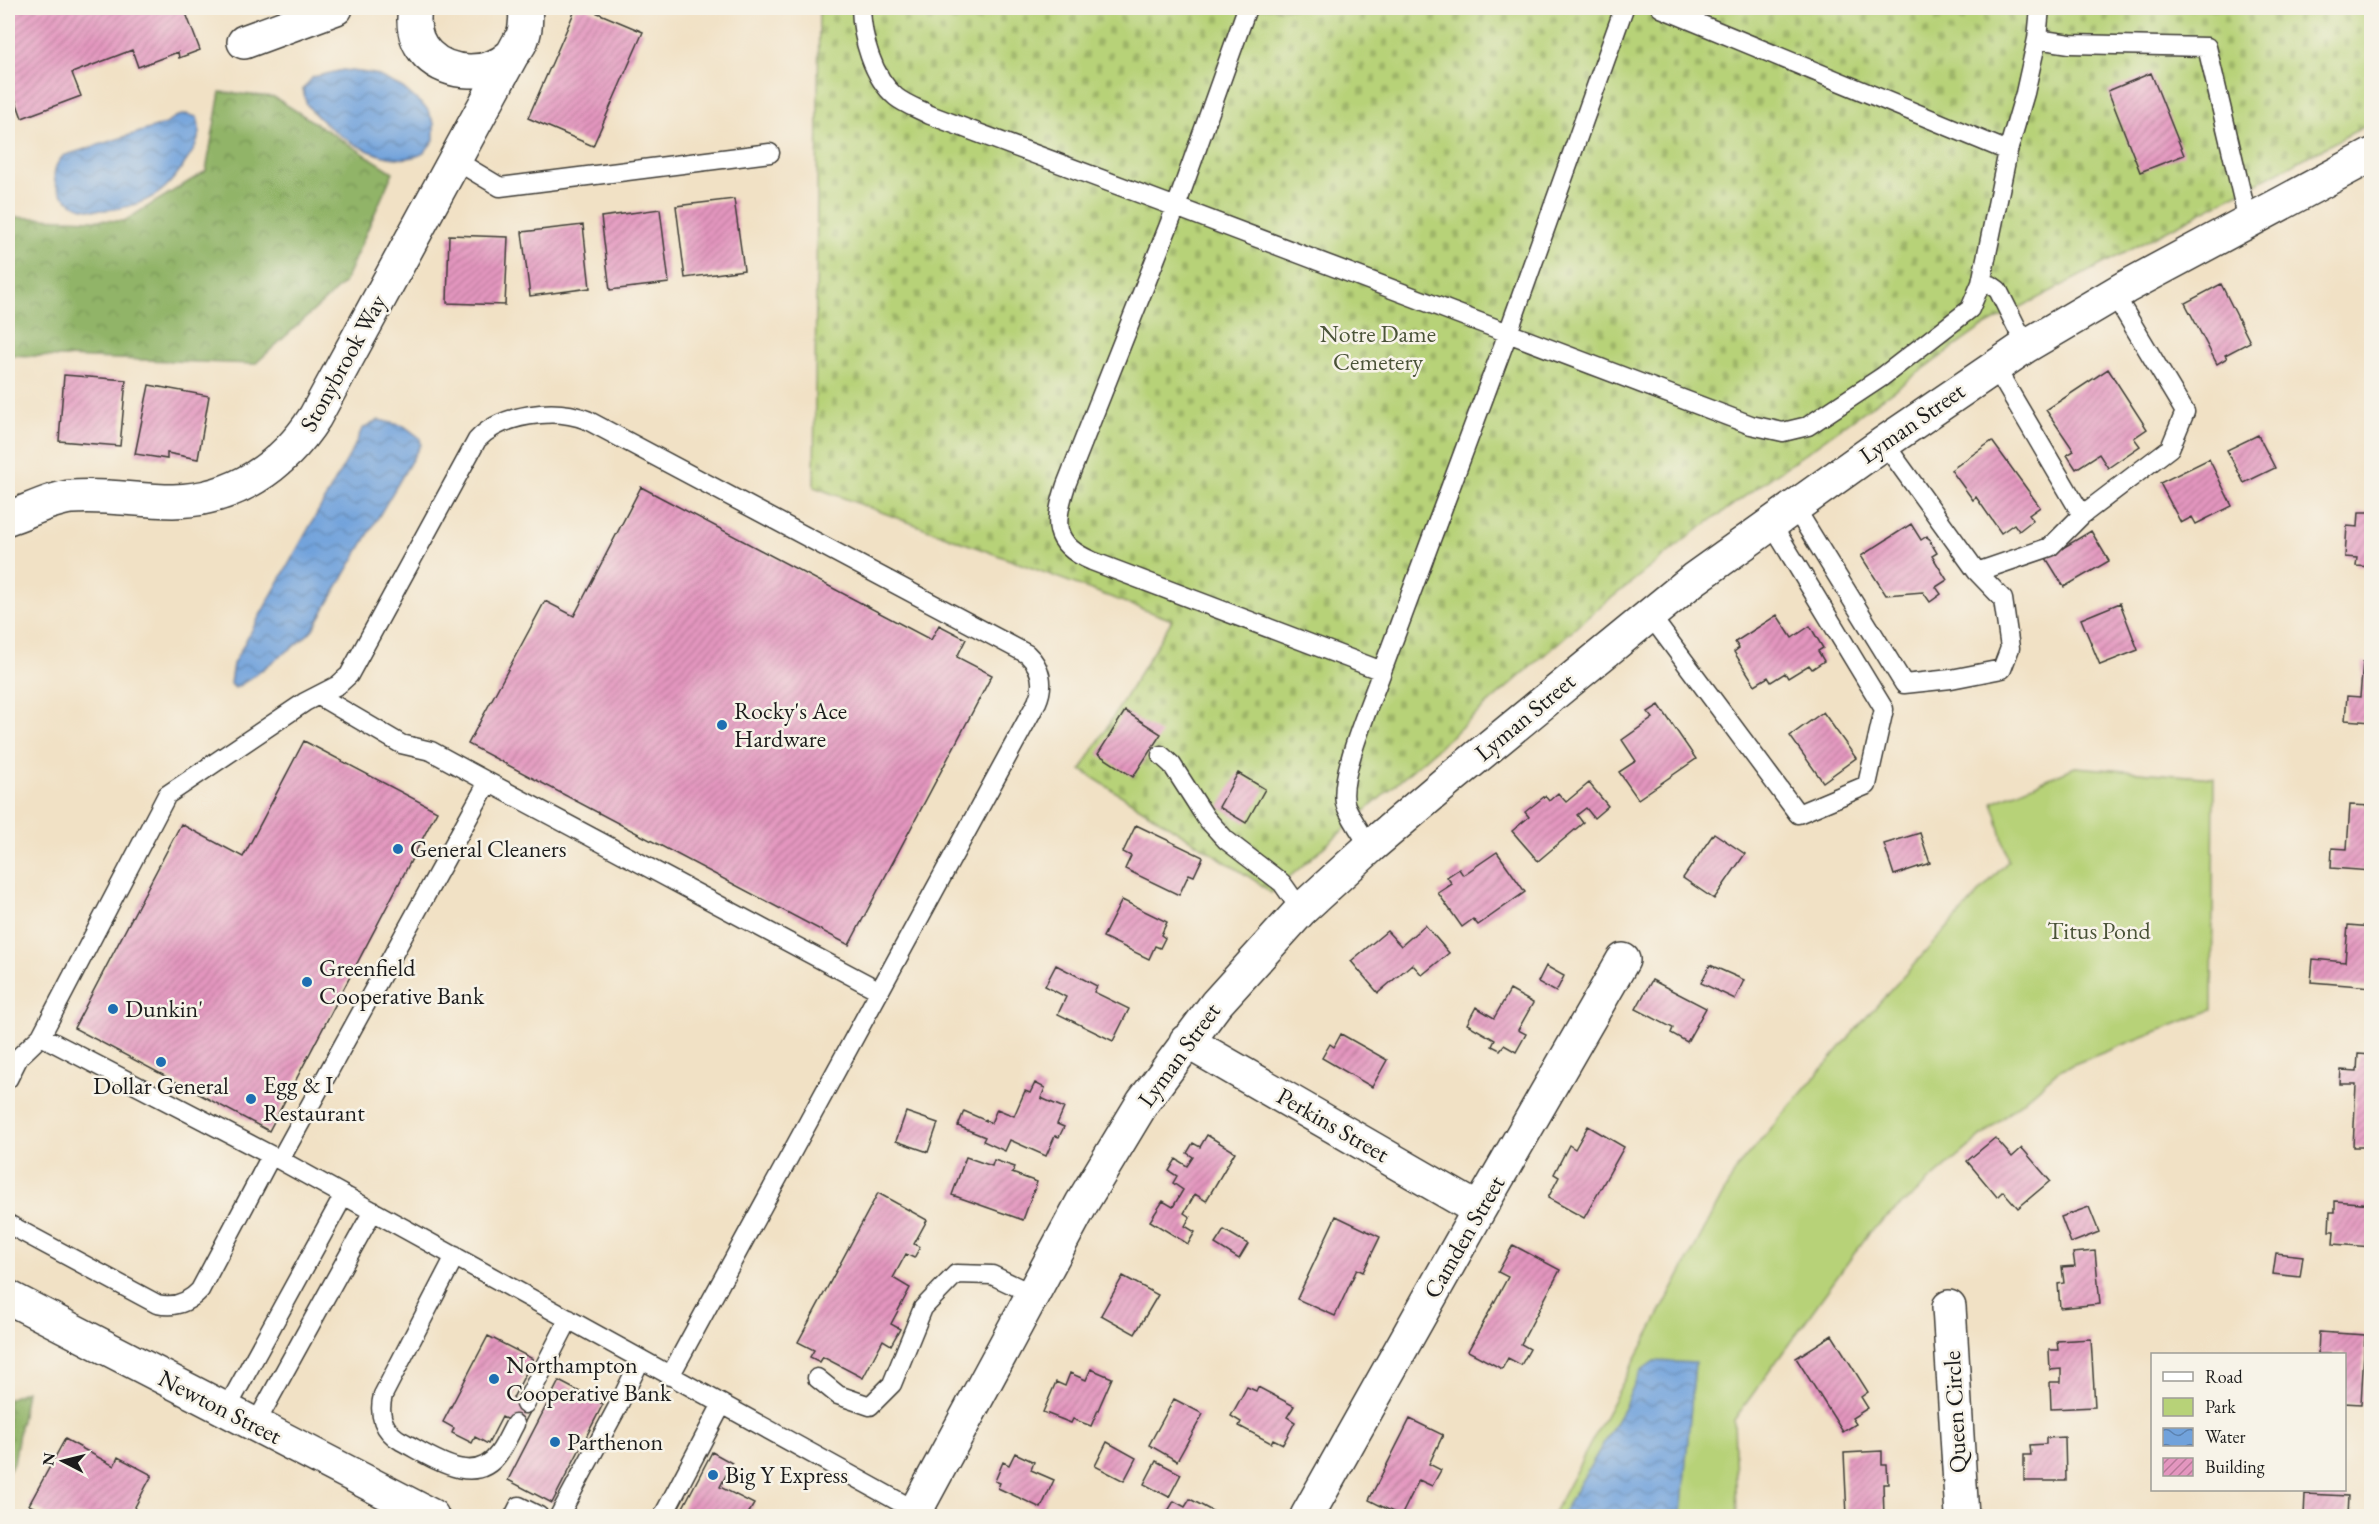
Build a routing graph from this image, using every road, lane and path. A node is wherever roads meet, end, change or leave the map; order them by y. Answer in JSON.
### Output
{"nodes":[{"id":1,"x":336,"y":8,"type":"edge"},
{"id":2,"x":415,"y":8,"type":"edge"},
{"id":3,"x":525,"y":8,"type":"edge"},
{"id":4,"x":861,"y":8,"type":"edge"},
{"id":5,"x":1247,"y":8,"type":"edge"},
{"id":6,"x":1624,"y":8,"type":"edge"},
{"id":7,"x":1661,"y":8,"type":"edge"},
{"id":8,"x":2040,"y":8,"type":"edge"},
{"id":9,"x":2037,"y":39,"type":"junction"},
{"id":10,"x":244,"y":42,"type":"dead end"},
{"id":11,"x":519,"y":42,"type":"junction"},
{"id":12,"x":2008,"y":151,"type":"junction"},
{"id":13,"x":770,"y":153,"type":"dead end"},
{"id":14,"x":2372,"y":155,"type":"edge"},
{"id":15,"x":455,"y":160,"type":"junction"},
{"id":16,"x":1176,"y":207,"type":"junction"},
{"id":17,"x":2248,"y":220,"type":"junction"},
{"id":18,"x":1981,"y":283,"type":"junction"},
{"id":19,"x":2114,"y":294,"type":"junction"},
{"id":20,"x":1508,"y":333,"type":"junction"},
{"id":21,"x":2025,"y":346,"type":"junction"},
{"id":22,"x":1994,"y":366,"type":"junction"},
{"id":23,"x":1884,"y":442,"type":"junction"},
{"id":24,"x":1782,"y":515,"type":"junction"},
{"id":25,"x":2082,"y":515,"type":"junction"},
{"id":26,"x":8,"y":518,"type":"edge"},
{"id":27,"x":1977,"y":572,"type":"junction"},
{"id":28,"x":1650,"y":615,"type":"junction"},
{"id":29,"x":1382,"y":671,"type":"junction"},
{"id":30,"x":319,"y":696,"type":"junction"},
{"id":31,"x":1161,"y":755,"type":"dead end"},
{"id":32,"x":488,"y":782,"type":"junction"},
{"id":33,"x":1370,"y":847,"type":"junction"},
{"id":34,"x":1301,"y":910,"type":"junction"},
{"id":35,"x":1623,"y":960,"type":"dead end"},
{"id":36,"x":880,"y":991,"type":"junction"},
{"id":37,"x":41,"y":1035,"type":"junction"},
{"id":38,"x":1186,"y":1041,"type":"junction"},
{"id":39,"x":8,"y":1079,"type":"edge"},
{"id":40,"x":275,"y":1158,"type":"junction"},
{"id":41,"x":344,"y":1195,"type":"junction"},
{"id":42,"x":1479,"y":1210,"type":"junction"},
{"id":43,"x":373,"y":1211,"type":"junction"},
{"id":44,"x":8,"y":1224,"type":"edge"},
{"id":45,"x":455,"y":1256,"type":"junction"},
{"id":46,"x":1032,"y":1294,"type":"junction"},
{"id":47,"x":8,"y":1297,"type":"edge"},
{"id":48,"x":1949,"y":1307,"type":"dead end"},
{"id":49,"x":568,"y":1319,"type":"junction"},
{"id":50,"x":641,"y":1359,"type":"junction"},
{"id":51,"x":670,"y":1376,"type":"junction"},
{"id":52,"x":817,"y":1378,"type":"dead end"},
{"id":53,"x":525,"y":1404,"type":"dead end"},
{"id":54,"x":722,"y":1404,"type":"junction"},
{"id":55,"x":226,"y":1410,"type":"junction"},
{"id":56,"x":515,"y":1424,"type":"dead end"},
{"id":57,"x":255,"y":1425,"type":"junction"},
{"id":58,"x":915,"y":1514,"type":"edge"},
{"id":59,"x":432,"y":1516,"type":"edge"},
{"id":60,"x":514,"y":1516,"type":"edge"},
{"id":61,"x":540,"y":1516,"type":"edge"},
{"id":62,"x":559,"y":1516,"type":"edge"},
{"id":63,"x":663,"y":1516,"type":"edge"},
{"id":64,"x":1307,"y":1516,"type":"edge"},
{"id":65,"x":1962,"y":1516,"type":"edge"}],
"edges":[{"from":1,"to":10,"type":"main road"},
{"from":2,"to":11,"type":"main road","name":"Stonybrook Way"},
{"from":3,"to":11,"type":"main road","name":"Stonybrook Way"},
{"from":4,"to":16,"type":"lane"},
{"from":5,"to":16,"type":"lane"},
{"from":6,"to":20,"type":"lane"},
{"from":7,"to":12,"type":"lane"},
{"from":8,"to":9,"type":"lane"},
{"from":9,"to":12,"type":"lane"},
{"from":9,"to":17,"type":"lane"},
{"from":11,"to":15,"type":"main road","name":"Stonybrook Way"},
{"from":12,"to":18,"type":"lane"},
{"from":13,"to":15,"type":"lane"},
{"from":14,"to":17,"type":"main road","name":"Lyman Street"},
{"from":15,"to":26,"type":"main road","name":"Stonybrook Way"},
{"from":16,"to":20,"type":"lane"},
{"from":16,"to":29,"type":"lane"},
{"from":17,"to":19,"type":"main road","name":"Lyman Street"},
{"from":18,"to":20,"type":"lane"},
{"from":18,"to":21,"type":"lane"},
{"from":19,"to":21,"type":"main road","name":"Lyman Street"},
{"from":19,"to":25,"type":"lane"},
{"from":20,"to":29,"type":"lane"},
{"from":21,"to":22,"type":"main road","name":"Lyman Street"},
{"from":22,"to":23,"type":"main road","name":"Lyman Street"},
{"from":22,"to":25,"type":"lane"},
{"from":23,"to":24,"type":"main road","name":"Lyman Street"},
{"from":23,"to":27,"type":"lane"},
{"from":24,"to":27,"type":"lane"},
{"from":24,"to":28,"type":"main road","name":"Lyman Street"},
{"from":24,"to":28,"type":"lane"},
{"from":25,"to":27,"type":"lane"},
{"from":28,"to":33,"type":"main road","name":"Lyman Street"},
{"from":29,"to":33,"type":"lane"},
{"from":30,"to":32,"type":"lane"},
{"from":30,"to":36,"type":"lane"},
{"from":30,"to":37,"type":"lane"},
{"from":31,"to":34,"type":"lane"},
{"from":32,"to":36,"type":"lane"},
{"from":32,"to":40,"type":"lane"},
{"from":33,"to":34,"type":"main road","name":"Lyman Street"},
{"from":34,"to":38,"type":"main road","name":"Lyman Street"},
{"from":35,"to":42,"type":"main road","name":"Camden Street"},
{"from":36,"to":51,"type":"lane"},
{"from":37,"to":39,"type":"lane"},
{"from":37,"to":40,"type":"lane"},
{"from":38,"to":42,"type":"main road","name":"Perkins Street"},
{"from":38,"to":46,"type":"main road","name":"Lyman Street"},
{"from":40,"to":41,"type":"lane"},
{"from":40,"to":44,"type":"lane"},
{"from":41,"to":43,"type":"lane"},
{"from":41,"to":55,"type":"lane"},
{"from":42,"to":64,"type":"main road","name":"Camden Street"},
{"from":43,"to":45,"type":"lane"},
{"from":43,"to":57,"type":"lane"},
{"from":45,"to":49,"type":"lane"},
{"from":45,"to":56,"type":"lane"},
{"from":46,"to":52,"type":"lane"},
{"from":46,"to":58,"type":"main road","name":"Lyman Street"},
{"from":47,"to":55,"type":"main road","name":"Newton Street"},
{"from":48,"to":65,"type":"main road","name":"Queen Circle"},
{"from":49,"to":50,"type":"lane"},
{"from":49,"to":53,"type":"lane"},
{"from":50,"to":51,"type":"lane"},
{"from":50,"to":62,"type":"lane"},
{"from":51,"to":54,"type":"lane"},
{"from":54,"to":58,"type":"lane"},
{"from":54,"to":63,"type":"lane"},
{"from":55,"to":57,"type":"main road","name":"Newton Street"},
{"from":57,"to":59,"type":"main road","name":"Newton Street"},
{"from":60,"to":61,"type":"lane"}]}
